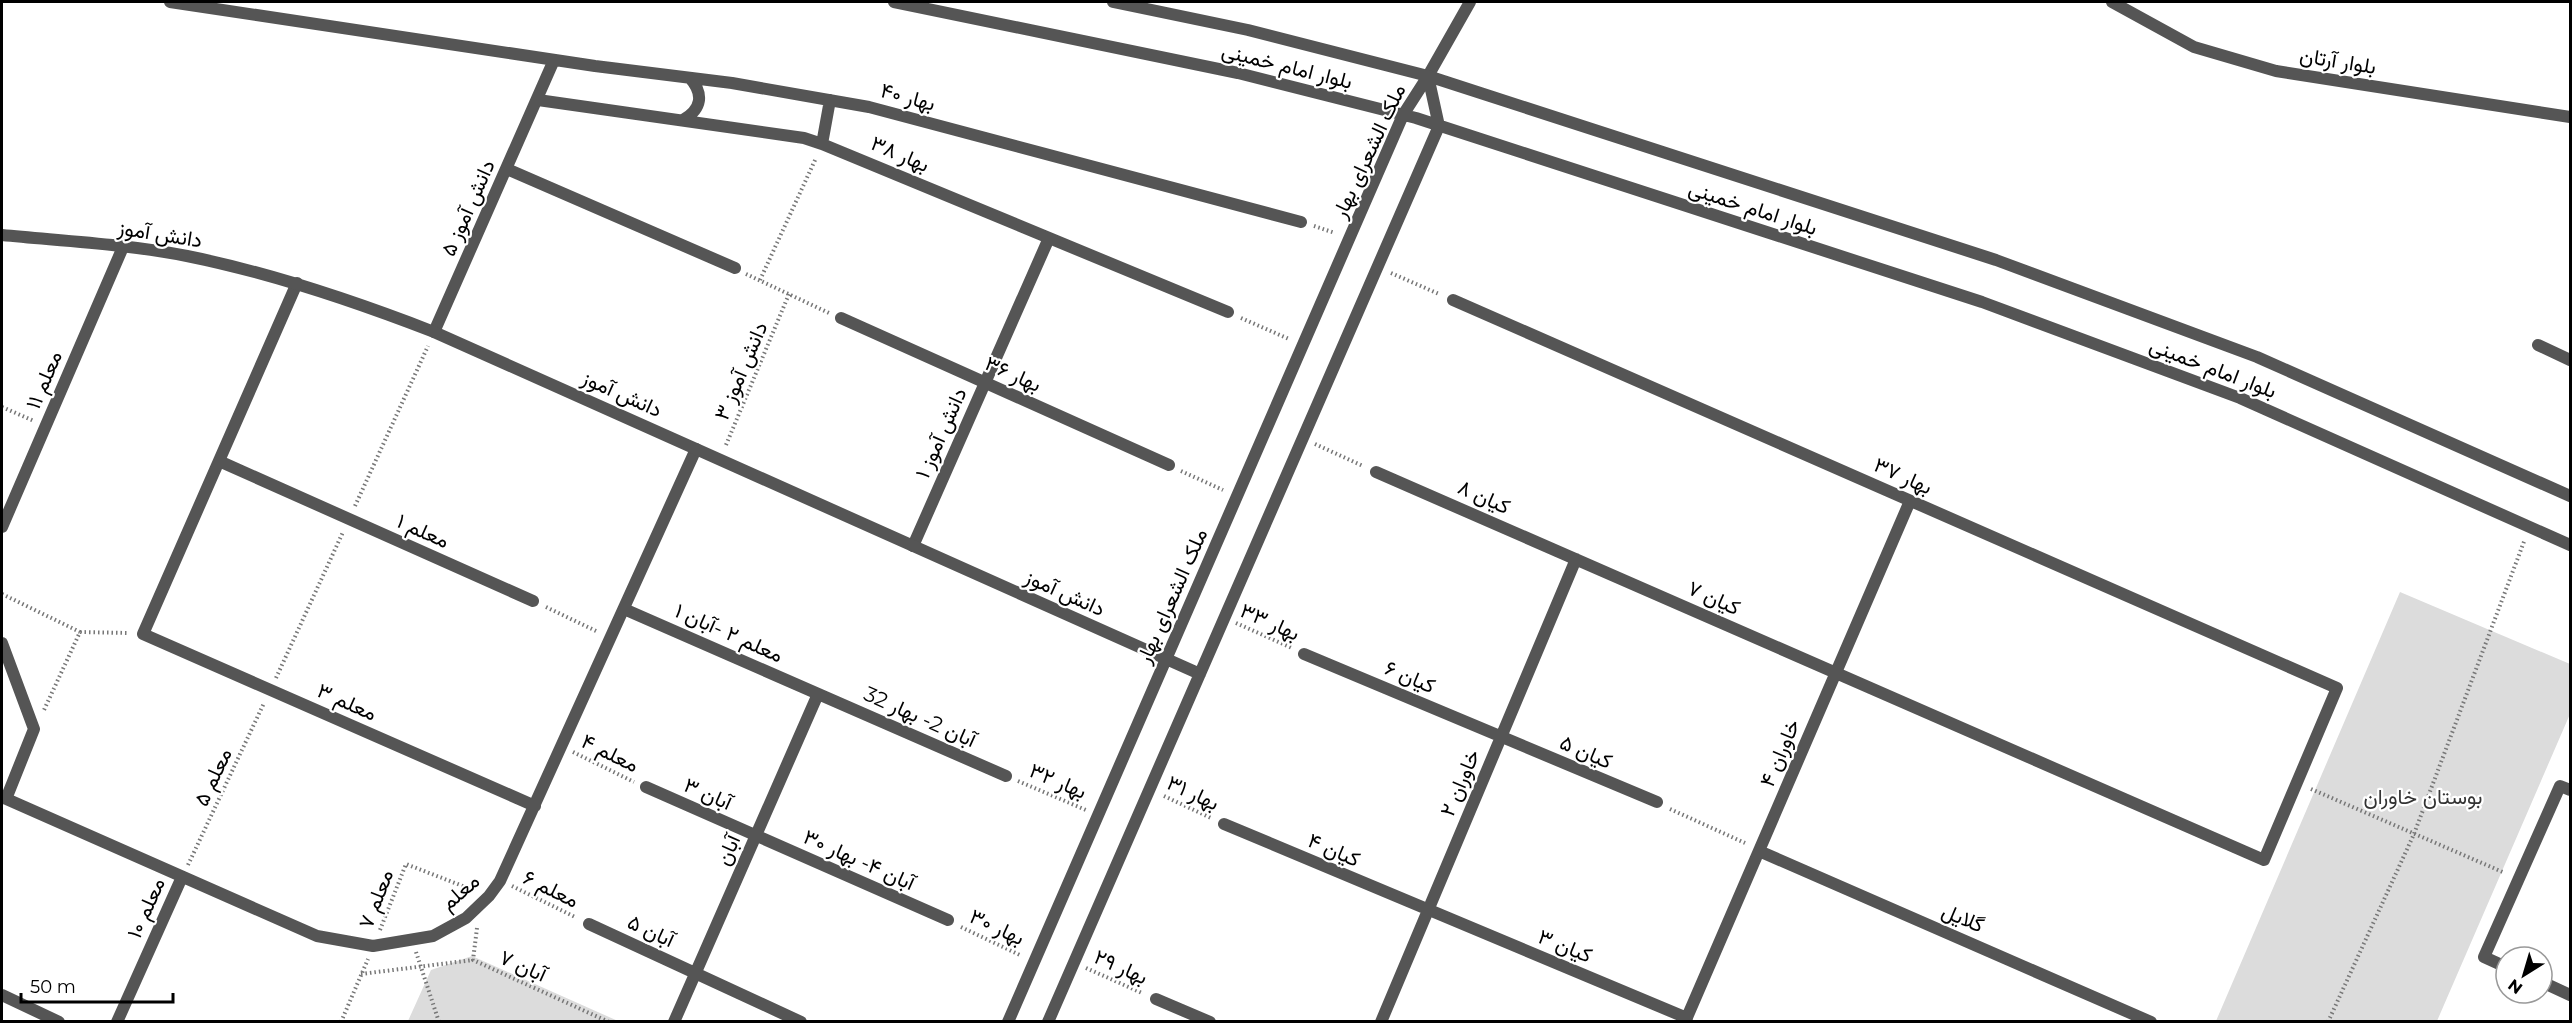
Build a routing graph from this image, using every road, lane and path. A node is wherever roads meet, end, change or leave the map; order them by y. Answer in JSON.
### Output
{"nodes":[{"id":1,"x":170,"y":2,"type":"edge"},
{"id":2,"x":894,"y":2,"type":"edge"},
{"id":3,"x":1113,"y":2,"type":"edge"},
{"id":4,"x":1470,"y":2,"type":"edge"},
{"id":5,"x":2112,"y":2,"type":"edge"},
{"id":6,"x":554,"y":60,"type":"junction"},
{"id":7,"x":1428,"y":76,"type":"junction"},
{"id":8,"x":690,"y":78,"type":"junction"},
{"id":9,"x":538,"y":100,"type":"junction"},
{"id":10,"x":830,"y":100,"type":"junction"},
{"id":11,"x":1403,"y":115,"type":"junction"},
{"id":12,"x":2571,"y":117,"type":"edge"},
{"id":13,"x":683,"y":120,"type":"junction"},
{"id":14,"x":1438,"y":126,"type":"junction"},
{"id":15,"x":822,"y":144,"type":"junction"},
{"id":16,"x":507,"y":169,"type":"junction"},
{"id":17,"x":1301,"y":222,"type":"joint"},
{"id":18,"x":2,"y":235,"type":"edge"},
{"id":19,"x":1350,"y":237,"type":"junction"},
{"id":20,"x":1049,"y":238,"type":"junction"},
{"id":21,"x":123,"y":247,"type":"junction"},
{"id":22,"x":1377,"y":267,"type":"junction"},
{"id":23,"x":735,"y":268,"type":"joint"},
{"id":24,"x":760,"y":280,"type":"junction"},
{"id":25,"x":297,"y":283,"type":"junction"},
{"id":26,"x":789,"y":294,"type":"junction"},
{"id":27,"x":1453,"y":300,"type":"joint"},
{"id":28,"x":1228,"y":312,"type":"joint"},
{"id":29,"x":841,"y":318,"type":"joint"},
{"id":30,"x":434,"y":332,"type":"junction"},
{"id":31,"x":2538,"y":345,"type":"dead end"},
{"id":32,"x":1303,"y":346,"type":"junction"},
{"id":33,"x":2571,"y":360,"type":"edge"},
{"id":34,"x":985,"y":383,"type":"junction"},
{"id":35,"x":2,"y":407,"type":"edge"},
{"id":36,"x":45,"y":426,"type":"junction"},
{"id":37,"x":1303,"y":439,"type":"junction"},
{"id":38,"x":696,"y":449,"type":"junction"},
{"id":39,"x":720,"y":459,"type":"junction"},
{"id":40,"x":219,"y":461,"type":"junction"},
{"id":41,"x":1169,"y":465,"type":"joint"},
{"id":42,"x":1376,"y":472,"type":"joint"},
{"id":43,"x":2571,"y":496,"type":"edge"},
{"id":44,"x":1237,"y":497,"type":"junction"},
{"id":45,"x":1910,"y":501,"type":"junction"},
{"id":46,"x":2530,"y":526,"type":"junction"},
{"id":47,"x":2,"y":527,"type":"edge"},
{"id":48,"x":2571,"y":545,"type":"edge"},
{"id":49,"x":913,"y":546,"type":"junction"},
{"id":50,"x":1576,"y":559,"type":"junction"},
{"id":51,"x":2,"y":594,"type":"edge"},
{"id":52,"x":533,"y":601,"type":"joint"},
{"id":53,"x":624,"y":609,"type":"junction"},
{"id":54,"x":1224,"y":618,"type":"junction"},
{"id":55,"x":80,"y":632,"type":"junction"},
{"id":56,"x":143,"y":633,"type":"junction"},
{"id":57,"x":611,"y":638,"type":"junction"},
{"id":58,"x":2,"y":644,"type":"edge"},
{"id":59,"x":1304,"y":654,"type":"joint"},
{"id":60,"x":1166,"y":660,"type":"junction"},
{"id":61,"x":1836,"y":673,"type":"junction"},
{"id":62,"x":1200,"y":675,"type":"junction"},
{"id":63,"x":271,"y":690,"type":"junction"},
{"id":64,"x":818,"y":694,"type":"junction"},
{"id":65,"x":34,"y":729,"type":"junction"},
{"id":66,"x":1501,"y":737,"type":"junction"},
{"id":67,"x":562,"y":747,"type":"junction"},
{"id":68,"x":1006,"y":776,"type":"joint"},
{"id":69,"x":2296,"y":783,"type":"junction"},
{"id":70,"x":646,"y":787,"type":"joint"},
{"id":71,"x":2566,"y":788,"type":"edge"},
{"id":72,"x":1149,"y":790,"type":"junction"},
{"id":73,"x":4,"y":798,"type":"edge"},
{"id":74,"x":1657,"y":802,"type":"joint"},
{"id":75,"x":535,"y":806,"type":"junction"},
{"id":76,"x":1098,"y":814,"type":"junction"},
{"id":77,"x":1224,"y":824,"type":"joint"},
{"id":78,"x":2414,"y":834,"type":"junction"},
{"id":79,"x":756,"y":836,"type":"junction"},
{"id":80,"x":1759,"y":851,"type":"junction"},
{"id":81,"x":182,"y":876,"type":"junction"},
{"id":82,"x":2519,"y":879,"type":"junction"},
{"id":83,"x":500,"y":881,"type":"junction"},
{"id":84,"x":489,"y":896,"type":"junction"},
{"id":85,"x":476,"y":908,"type":"junction"},
{"id":86,"x":1428,"y":911,"type":"junction"},
{"id":87,"x":948,"y":921,"type":"joint"},
{"id":88,"x":590,"y":924,"type":"joint"},
{"id":89,"x":412,"y":940,"type":"junction"},
{"id":90,"x":373,"y":946,"type":"junction"},
{"id":91,"x":473,"y":960,"type":"junction"},
{"id":92,"x":1034,"y":962,"type":"junction"},
{"id":93,"x":2494,"y":962,"type":"edge"},
{"id":94,"x":1075,"y":963,"type":"junction"},
{"id":95,"x":421,"y":968,"type":"junction"},
{"id":96,"x":695,"y":973,"type":"junction"},
{"id":97,"x":361,"y":974,"type":"junction"},
{"id":98,"x":2554,"y":987,"type":"edge"},
{"id":99,"x":2,"y":995,"type":"edge"},
{"id":100,"x":2571,"y":995,"type":"edge"},
{"id":101,"x":1156,"y":999,"type":"joint"},
{"id":102,"x":1686,"y":1020,"type":"edge"},
{"id":103,"x":59,"y":1022,"type":"edge"},
{"id":104,"x":117,"y":1022,"type":"edge"},
{"id":105,"x":341,"y":1022,"type":"edge"},
{"id":106,"x":439,"y":1022,"type":"edge"},
{"id":107,"x":609,"y":1022,"type":"edge"},
{"id":108,"x":674,"y":1022,"type":"edge"},
{"id":109,"x":801,"y":1022,"type":"edge"},
{"id":110,"x":1008,"y":1022,"type":"edge"},
{"id":111,"x":1048,"y":1022,"type":"edge"},
{"id":112,"x":1210,"y":1022,"type":"edge"},
{"id":113,"x":1381,"y":1022,"type":"edge"},
{"id":114,"x":2151,"y":1022,"type":"edge"},
{"id":115,"x":2328,"y":1022,"type":"edge"}],
"edges":[{"from":1,"to":6,"type":"street","name":"بهار ۴۰"},
{"from":2,"to":11,"type":"street","name":"بلوار امام خمینی"},
{"from":3,"to":7,"type":"street","name":"بلوار امام خمینی"},
{"from":4,"to":7,"type":"street"},
{"from":5,"to":12,"type":"street","name":"بلوار آرتان"},
{"from":6,"to":8,"type":"street","name":"بهار ۴۰"},
{"from":6,"to":9,"type":"street","name":"دانش آموز ۵"},
{"from":7,"to":11,"type":"street","name":"ملک الشعرای بهار"},
{"from":7,"to":14,"type":"street","name":"ملک الشعرای بهار"},
{"from":7,"to":43,"type":"street","name":"بلوار امام خمینی"},
{"from":8,"to":10,"type":"street","name":"بهار ۴۰"},
{"from":8,"to":13,"type":"street"},
{"from":9,"to":13,"type":"street","name":"بهار ۳۸"},
{"from":9,"to":16,"type":"street","name":"دانش آموز ۵"},
{"from":10,"to":15,"type":"street"},
{"from":10,"to":17,"type":"street","name":"بهار ۴۰"},
{"from":11,"to":14,"type":"street","name":"بلوار امام خمینی"},
{"from":11,"to":19,"type":"street","name":"ملک الشعرای بهار"},
{"from":13,"to":15,"type":"street","name":"بهار ۳۸"},
{"from":14,"to":22,"type":"street"},
{"from":14,"to":46,"type":"street","name":"بلوار امام خمینی"},
{"from":15,"to":20,"type":"street","name":"بهار ۳۸"},
{"from":15,"to":24,"type":"path"},
{"from":16,"to":23,"type":"street"},
{"from":16,"to":30,"type":"street","name":"دانش آموز ۵"},
{"from":17,"to":19,"type":"path"},
{"from":18,"to":21,"type":"street","name":"دانش آموز"},
{"from":19,"to":32,"type":"street","name":"ملک الشعرای بهار"},
{"from":20,"to":28,"type":"street","name":"بهار ۳۸"},
{"from":20,"to":34,"type":"street","name":"دانش آموز ۱"},
{"from":21,"to":25,"type":"street","name":"دانش آموز"},
{"from":21,"to":36,"type":"street","name":"معلم ۱۱"},
{"from":22,"to":27,"type":"path"},
{"from":22,"to":37,"type":"street"},
{"from":23,"to":24,"type":"path"},
{"from":24,"to":26,"type":"path"},
{"from":25,"to":30,"type":"street","name":"دانش آموز"},
{"from":25,"to":40,"type":"street"},
{"from":26,"to":29,"type":"path"},
{"from":26,"to":39,"type":"path","name":"دانش آموز ۳"},
{"from":27,"to":45,"type":"street","name":"بهار ۳۷"},
{"from":28,"to":32,"type":"path"},
{"from":29,"to":34,"type":"street","name":"بهار ۳۶"},
{"from":30,"to":38,"type":"street","name":"دانش آموز"},
{"from":31,"to":33,"type":"street"},
{"from":32,"to":44,"type":"street","name":"ملک الشعرای بهار"},
{"from":34,"to":41,"type":"street","name":"بهار ۳۶"},
{"from":34,"to":49,"type":"street","name":"دانش آموز ۱"},
{"from":35,"to":36,"type":"path"},
{"from":36,"to":47,"type":"street","name":"معلم ۱۱"},
{"from":37,"to":42,"type":"path"},
{"from":37,"to":54,"type":"street"},
{"from":38,"to":39,"type":"street","name":"دانش آموز"},
{"from":38,"to":53,"type":"street","name":"معلم"},
{"from":39,"to":49,"type":"street","name":"دانش آموز"},
{"from":40,"to":52,"type":"street","name":"معلم ۱"},
{"from":40,"to":56,"type":"street"},
{"from":41,"to":44,"type":"path"},
{"from":42,"to":50,"type":"street","name":"کیان ۸"},
{"from":44,"to":60,"type":"street","name":"ملک الشعرای بهار"},
{"from":45,"to":61,"type":"street","name":"خاوران ۴"},
{"from":45,"to":69,"type":"street","name":"بهار ۳۷"},
{"from":46,"to":48,"type":"street","name":"بلوار امام خمینی"},
{"from":46,"to":78,"type":"path"},
{"from":49,"to":60,"type":"street","name":"دانش آموز"},
{"from":50,"to":61,"type":"street","name":"کیان ۷"},
{"from":50,"to":66,"type":"street","name":"خاوران ۲"},
{"from":51,"to":55,"type":"path"},
{"from":52,"to":57,"type":"path"},
{"from":53,"to":57,"type":"street","name":"معلم"},
{"from":53,"to":64,"type":"street","name":"معلم ۲ -آبان ۱"},
{"from":54,"to":59,"type":"path","name":"بهار ۳۳"},
{"from":54,"to":62,"type":"street"},
{"from":55,"to":56,"type":"path"},
{"from":55,"to":65,"type":"path"},
{"from":56,"to":63,"type":"street","name":"معلم ۳"},
{"from":57,"to":67,"type":"street","name":"معلم"},
{"from":58,"to":65,"type":"street"},
{"from":59,"to":66,"type":"street","name":"کیان ۶"},
{"from":60,"to":62,"type":"street","name":"دانش آموز"},
{"from":60,"to":76,"type":"street","name":"ملک الشعرای بهار"},
{"from":61,"to":69,"type":"street","name":"کیان ۷"},
{"from":61,"to":80,"type":"street","name":"خاوران ۴"},
{"from":62,"to":72,"type":"street"},
{"from":63,"to":75,"type":"street","name":"معلم ۳"},
{"from":63,"to":81,"type":"path","name":"معلم ۵"},
{"from":64,"to":68,"type":"street","name":"آبان 2- بهار 32"},
{"from":64,"to":79,"type":"street","name":"آبان"},
{"from":65,"to":73,"type":"street"},
{"from":66,"to":74,"type":"street","name":"کیان ۵"},
{"from":66,"to":86,"type":"street","name":"خاوران ۲"},
{"from":67,"to":70,"type":"path","name":"معلم ۴"},
{"from":67,"to":75,"type":"street","name":"معلم"},
{"from":68,"to":76,"type":"path","name":"بهار ۳۲"},
{"from":69,"to":78,"type":"path"},
{"from":70,"to":79,"type":"street","name":"آبان ۳"},
{"from":71,"to":82,"type":"street"},
{"from":72,"to":77,"type":"path","name":"بهار ۳۱"},
{"from":72,"to":94,"type":"street"},
{"from":73,"to":81,"type":"street","name":"معلم"},
{"from":74,"to":80,"type":"path"},
{"from":75,"to":83,"type":"street","name":"معلم"},
{"from":76,"to":92,"type":"street","name":"ملک الشعرای بهار"},
{"from":77,"to":86,"type":"street","name":"کیان ۴"},
{"from":78,"to":82,"type":"path"},
{"from":78,"to":115,"type":"path"},
{"from":79,"to":87,"type":"street","name":"آبان ۴- بهار ۳۰"},
{"from":79,"to":96,"type":"street","name":"آبان"},
{"from":80,"to":102,"type":"street","name":"خاوران ۴"},
{"from":80,"to":114,"type":"street","name":"گلایل"},
{"from":81,"to":90,"type":"street","name":"معلم"},
{"from":81,"to":104,"type":"street","name":"معلم ۱۰"},
{"from":82,"to":93,"type":"street"},
{"from":83,"to":84,"type":"street","name":"معلم"},
{"from":83,"to":88,"type":"path","name":"معلم ۶"},
{"from":84,"to":85,"type":"street","name":"معلم"},
{"from":84,"to":90,"type":"path","name":"معلم ۷"},
{"from":85,"to":89,"type":"street","name":"معلم"},
{"from":85,"to":91,"type":"path","name":"آبان ۷"},
{"from":86,"to":102,"type":"street","name":"کیان ۳"},
{"from":86,"to":113,"type":"street","name":"خاوران ۲"},
{"from":87,"to":92,"type":"path","name":"بهار ۳۰"},
{"from":88,"to":96,"type":"street","name":"آبان ۵"},
{"from":89,"to":90,"type":"street","name":"معلم"},
{"from":89,"to":95,"type":"path"},
{"from":90,"to":97,"type":"path","name":"معلم ۷"},
{"from":91,"to":95,"type":"path"},
{"from":91,"to":107,"type":"path","name":"آبان ۷"},
{"from":92,"to":110,"type":"street","name":"ملک الشعرای بهار"},
{"from":94,"to":101,"type":"path","name":"بهار ۲۹"},
{"from":94,"to":111,"type":"street"},
{"from":95,"to":97,"type":"path"},
{"from":95,"to":106,"type":"path"},
{"from":96,"to":108,"type":"street","name":"آبان"},
{"from":96,"to":109,"type":"street","name":"آبان ۵"},
{"from":97,"to":105,"type":"path","name":"معلم ۷"},
{"from":98,"to":100,"type":"street"},
{"from":99,"to":103,"type":"street"},
{"from":101,"to":112,"type":"street"}]}
